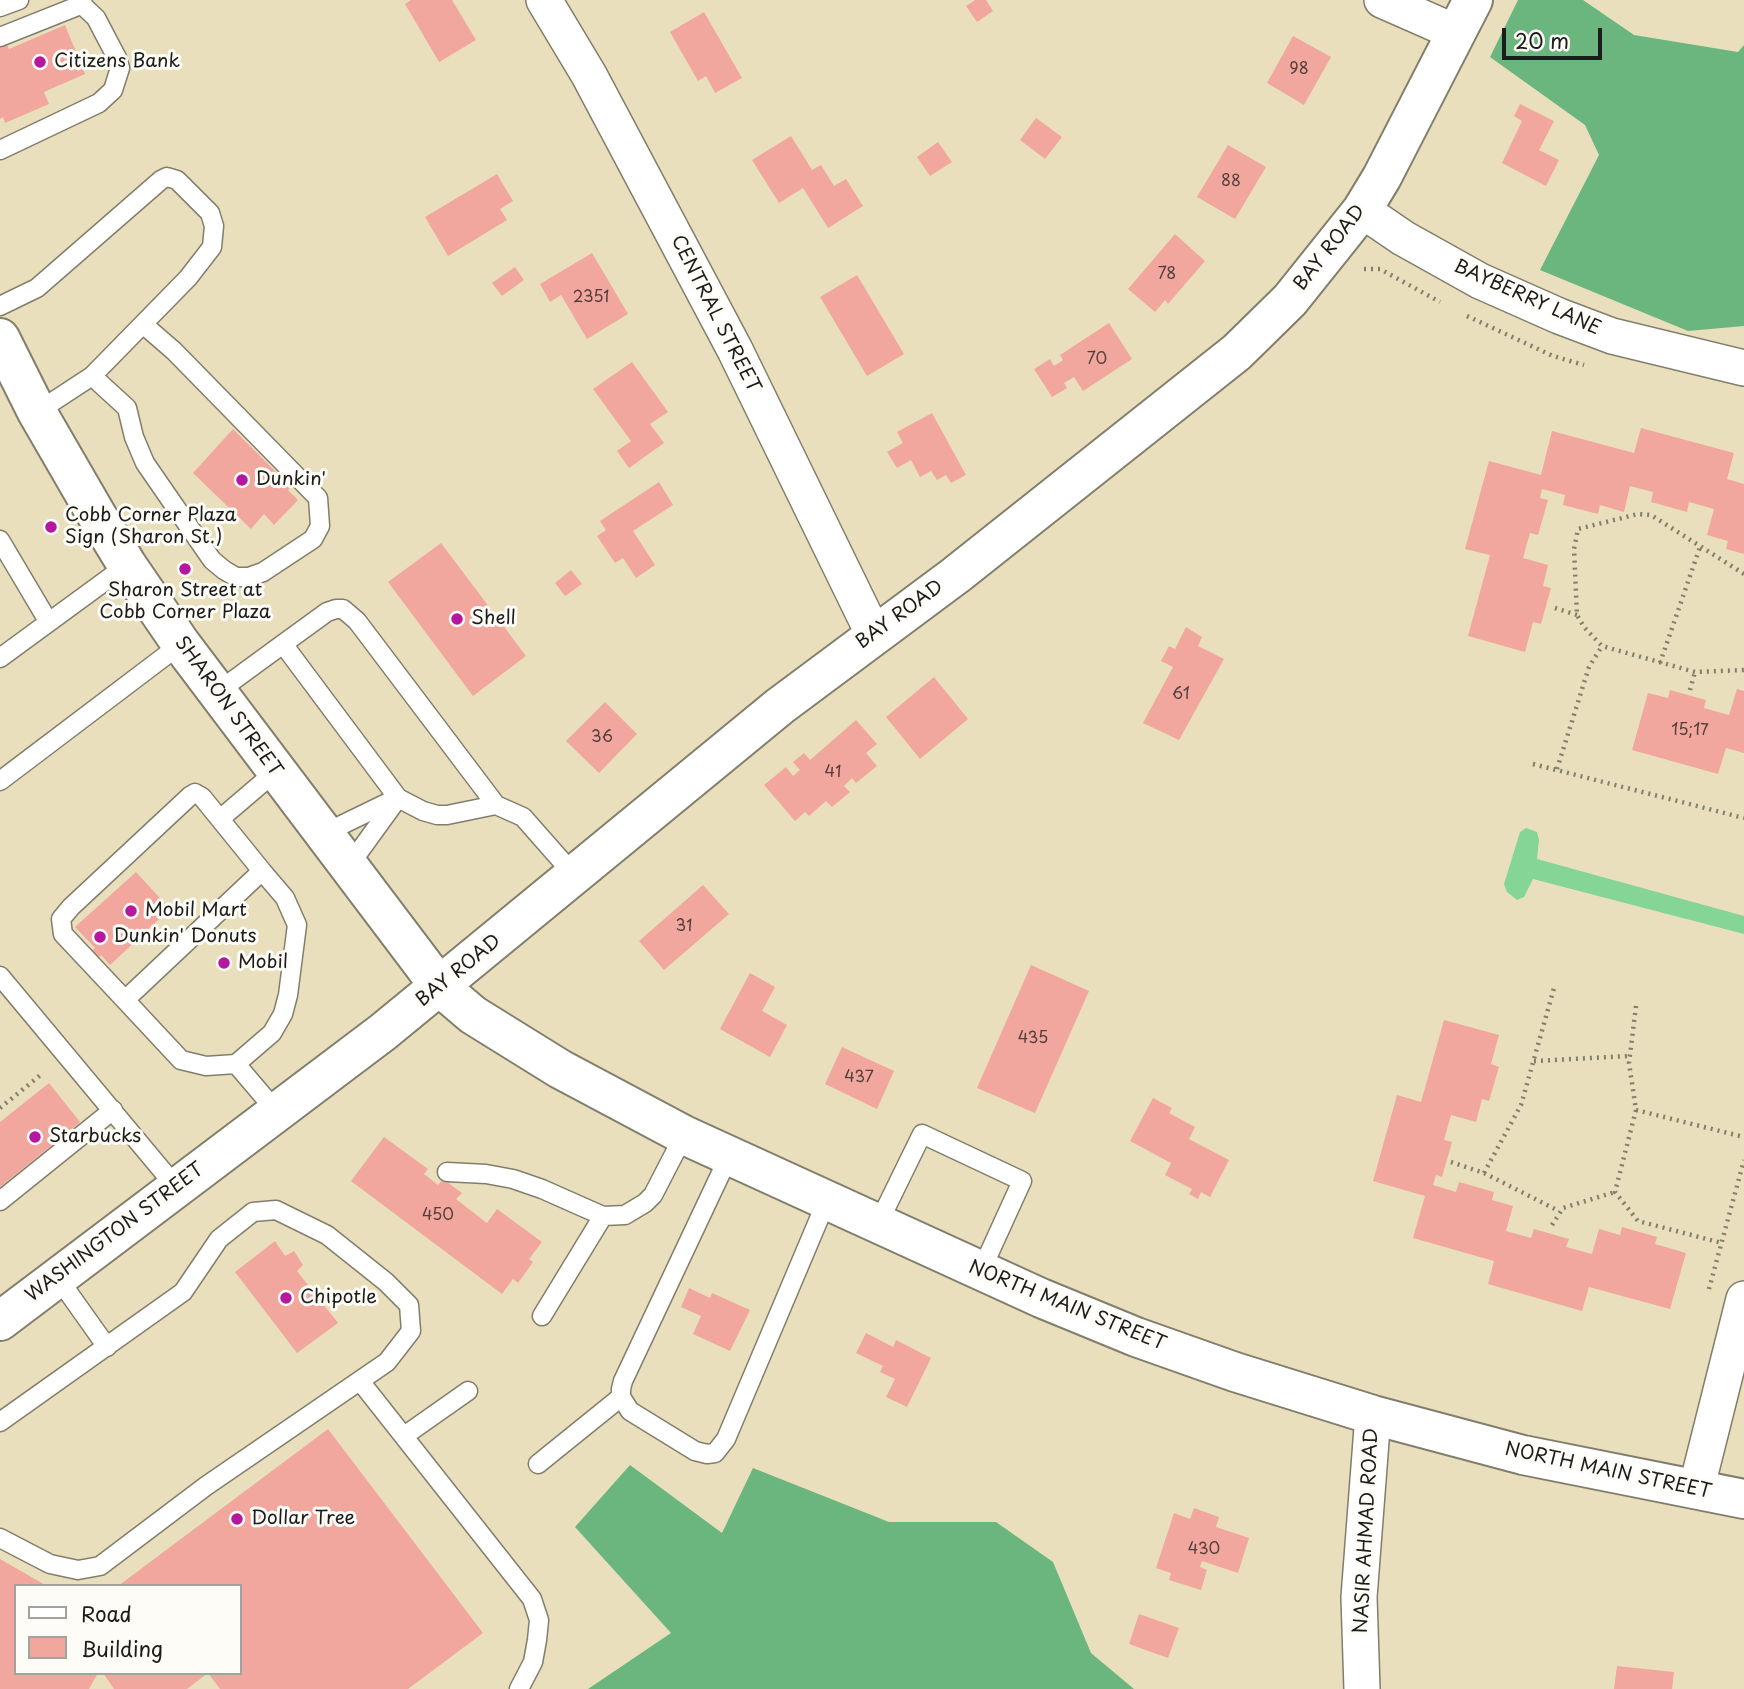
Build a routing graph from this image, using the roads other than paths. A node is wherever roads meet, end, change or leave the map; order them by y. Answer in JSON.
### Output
{"nodes":[{"id":1,"x":19,"y":0,"type":"edge"},
{"id":2,"x":544,"y":0,"type":"edge"},
{"id":3,"x":1382,"y":0,"type":"edge"},
{"id":4,"x":80,"y":2,"type":"edge"},
{"id":5,"x":0,"y":7,"type":"edge"},
{"id":6,"x":1465,"y":16,"type":"edge"},
{"id":7,"x":0,"y":37,"type":"edge"},
{"id":8,"x":0,"y":150,"type":"edge"},
{"id":9,"x":1362,"y":210,"type":"junction"},
{"id":10,"x":0,"y":306,"type":"edge"},
{"id":11,"x":144,"y":326,"type":"junction"},
{"id":12,"x":0,"y":338,"type":"edge"},
{"id":13,"x":1744,"y":368,"type":"edge"},
{"id":14,"x":92,"y":376,"type":"junction"},
{"id":15,"x":37,"y":412,"type":"junction"},
{"id":16,"x":0,"y":540,"type":"edge"},
{"id":17,"x":127,"y":565,"type":"junction"},
{"id":18,"x":48,"y":621,"type":"junction"},
{"id":19,"x":873,"y":635,"type":"junction"},
{"id":20,"x":181,"y":644,"type":"junction"},
{"id":21,"x":283,"y":645,"type":"junction"},
{"id":22,"x":0,"y":658,"type":"edge"},
{"id":23,"x":216,"y":693,"type":"junction"},
{"id":24,"x":275,"y":772,"type":"junction"},
{"id":25,"x":0,"y":781,"type":"edge"},
{"id":26,"x":398,"y":798,"type":"junction"},
{"id":27,"x":496,"y":805,"type":"junction"},
{"id":28,"x":220,"y":819,"type":"junction"},
{"id":29,"x":323,"y":834,"type":"junction"},
{"id":30,"x":348,"y":867,"type":"junction"},
{"id":31,"x":262,"y":871,"type":"junction"},
{"id":32,"x":575,"y":876,"type":"junction"},
{"id":33,"x":0,"y":976,"type":"edge"},
{"id":34,"x":440,"y":987,"type":"junction"},
{"id":35,"x":125,"y":1000,"type":"junction"},
{"id":36,"x":236,"y":1064,"type":"junction"},
{"id":37,"x":113,"y":1111,"type":"junction"},
{"id":38,"x":276,"y":1111,"type":"junction"},
{"id":39,"x":684,"y":1135,"type":"junction"},
{"id":40,"x":231,"y":1146,"type":"joint"},
{"id":41,"x":729,"y":1156,"type":"junction"},
{"id":42,"x":447,"y":1172,"type":"dead end"},
{"id":43,"x":177,"y":1187,"type":"junction"},
{"id":44,"x":827,"y":1200,"type":"junction"},
{"id":45,"x":0,"y":1201,"type":"edge"},
{"id":46,"x":603,"y":1216,"type":"junction"},
{"id":47,"x":878,"y":1224,"type":"junction"},
{"id":48,"x":981,"y":1271,"type":"junction"},
{"id":49,"x":58,"y":1278,"type":"junction"},
{"id":50,"x":1744,"y":1299,"type":"edge"},
{"id":51,"x":542,"y":1316,"type":"dead end"},
{"id":52,"x":0,"y":1321,"type":"edge"},
{"id":53,"x":107,"y":1347,"type":"junction"},
{"id":54,"x":360,"y":1381,"type":"junction"},
{"id":55,"x":468,"y":1391,"type":"dead end"},
{"id":56,"x":621,"y":1397,"type":"junction"},
{"id":57,"x":1373,"y":1415,"type":"junction"},
{"id":58,"x":0,"y":1422,"type":"edge"},
{"id":59,"x":404,"y":1436,"type":"junction"},
{"id":60,"x":538,"y":1464,"type":"dead end"},
{"id":61,"x":1696,"y":1490,"type":"junction"},
{"id":62,"x":1744,"y":1499,"type":"edge"},
{"id":63,"x":0,"y":1538,"type":"edge"},
{"id":64,"x":519,"y":1689,"type":"edge"},
{"id":65,"x":1362,"y":1689,"type":"edge"}],
"edges":[{"from":1,"to":5,"type":"lane"},
{"from":2,"to":19,"type":"street","name":"CENTRAL STREET"},
{"from":3,"to":6,"type":"street"},
{"from":4,"to":7,"type":"lane"},
{"from":4,"to":8,"type":"lane"},
{"from":6,"to":9,"type":"main road","name":"BAY ROAD"},
{"from":9,"to":13,"type":"street","name":"BAYBERRY LANE"},
{"from":9,"to":19,"type":"main road","name":"BAY ROAD"},
{"from":10,"to":11,"type":"lane"},
{"from":11,"to":14,"type":"lane"},
{"from":11,"to":14,"type":"lane"},
{"from":12,"to":15,"type":"main road","name":"SHARON STREET"},
{"from":14,"to":15,"type":"lane"},
{"from":15,"to":17,"type":"main road","name":"SHARON STREET"},
{"from":16,"to":18,"type":"lane"},
{"from":17,"to":18,"type":"lane"},
{"from":17,"to":20,"type":"main road","name":"SHARON STREET"},
{"from":18,"to":22,"type":"lane"},
{"from":19,"to":32,"type":"main road","name":"BAY ROAD"},
{"from":20,"to":23,"type":"main road","name":"SHARON STREET"},
{"from":20,"to":25,"type":"lane"},
{"from":21,"to":23,"type":"lane"},
{"from":21,"to":26,"type":"lane"},
{"from":21,"to":27,"type":"lane"},
{"from":23,"to":24,"type":"main road","name":"SHARON STREET"},
{"from":24,"to":28,"type":"lane"},
{"from":24,"to":29,"type":"main road","name":"SHARON STREET"},
{"from":26,"to":27,"type":"lane"},
{"from":26,"to":29,"type":"lane"},
{"from":26,"to":30,"type":"lane"},
{"from":27,"to":32,"type":"lane"},
{"from":28,"to":31,"type":"lane"},
{"from":28,"to":35,"type":"lane"},
{"from":29,"to":30,"type":"main road","name":"SHARON STREET"},
{"from":30,"to":34,"type":"main road","name":"SHARON STREET"},
{"from":31,"to":35,"type":"lane"},
{"from":31,"to":36,"type":"lane"},
{"from":32,"to":34,"type":"main road","name":"BAY ROAD"},
{"from":33,"to":37,"type":"lane"},
{"from":34,"to":38,"type":"main road","name":"BAY ROAD"},
{"from":34,"to":39,"type":"main road","name":"NORTH MAIN STREET"},
{"from":35,"to":36,"type":"lane"},
{"from":36,"to":38,"type":"lane"},
{"from":37,"to":43,"type":"lane"},
{"from":37,"to":45,"type":"lane"},
{"from":38,"to":40,"type":"main road","name":"BAY ROAD"},
{"from":39,"to":41,"type":"main road","name":"NORTH MAIN STREET"},
{"from":39,"to":46,"type":"lane"},
{"from":40,"to":43,"type":"main road","name":"WASHINGTON STREET"},
{"from":41,"to":44,"type":"main road","name":"NORTH MAIN STREET"},
{"from":41,"to":56,"type":"lane"},
{"from":42,"to":46,"type":"lane"},
{"from":43,"to":49,"type":"main road","name":"WASHINGTON STREET"},
{"from":44,"to":47,"type":"main road","name":"NORTH MAIN STREET"},
{"from":44,"to":56,"type":"lane"},
{"from":46,"to":51,"type":"lane"},
{"from":47,"to":48,"type":"main road","name":"NORTH MAIN STREET"},
{"from":47,"to":48,"type":"lane"},
{"from":48,"to":57,"type":"main road","name":"NORTH MAIN STREET"},
{"from":49,"to":52,"type":"main road","name":"WASHINGTON STREET"},
{"from":49,"to":53,"type":"lane"},
{"from":50,"to":61,"type":"street"},
{"from":53,"to":54,"type":"lane"},
{"from":53,"to":58,"type":"lane"},
{"from":54,"to":59,"type":"lane"},
{"from":54,"to":63,"type":"lane"},
{"from":55,"to":59,"type":"lane"},
{"from":56,"to":60,"type":"lane"},
{"from":57,"to":61,"type":"main road","name":"NORTH MAIN STREET"},
{"from":57,"to":65,"type":"street","name":"NASIR AHMAD ROAD"},
{"from":59,"to":64,"type":"lane"},
{"from":61,"to":62,"type":"main road","name":"NORTH MAIN STREET"}]}
